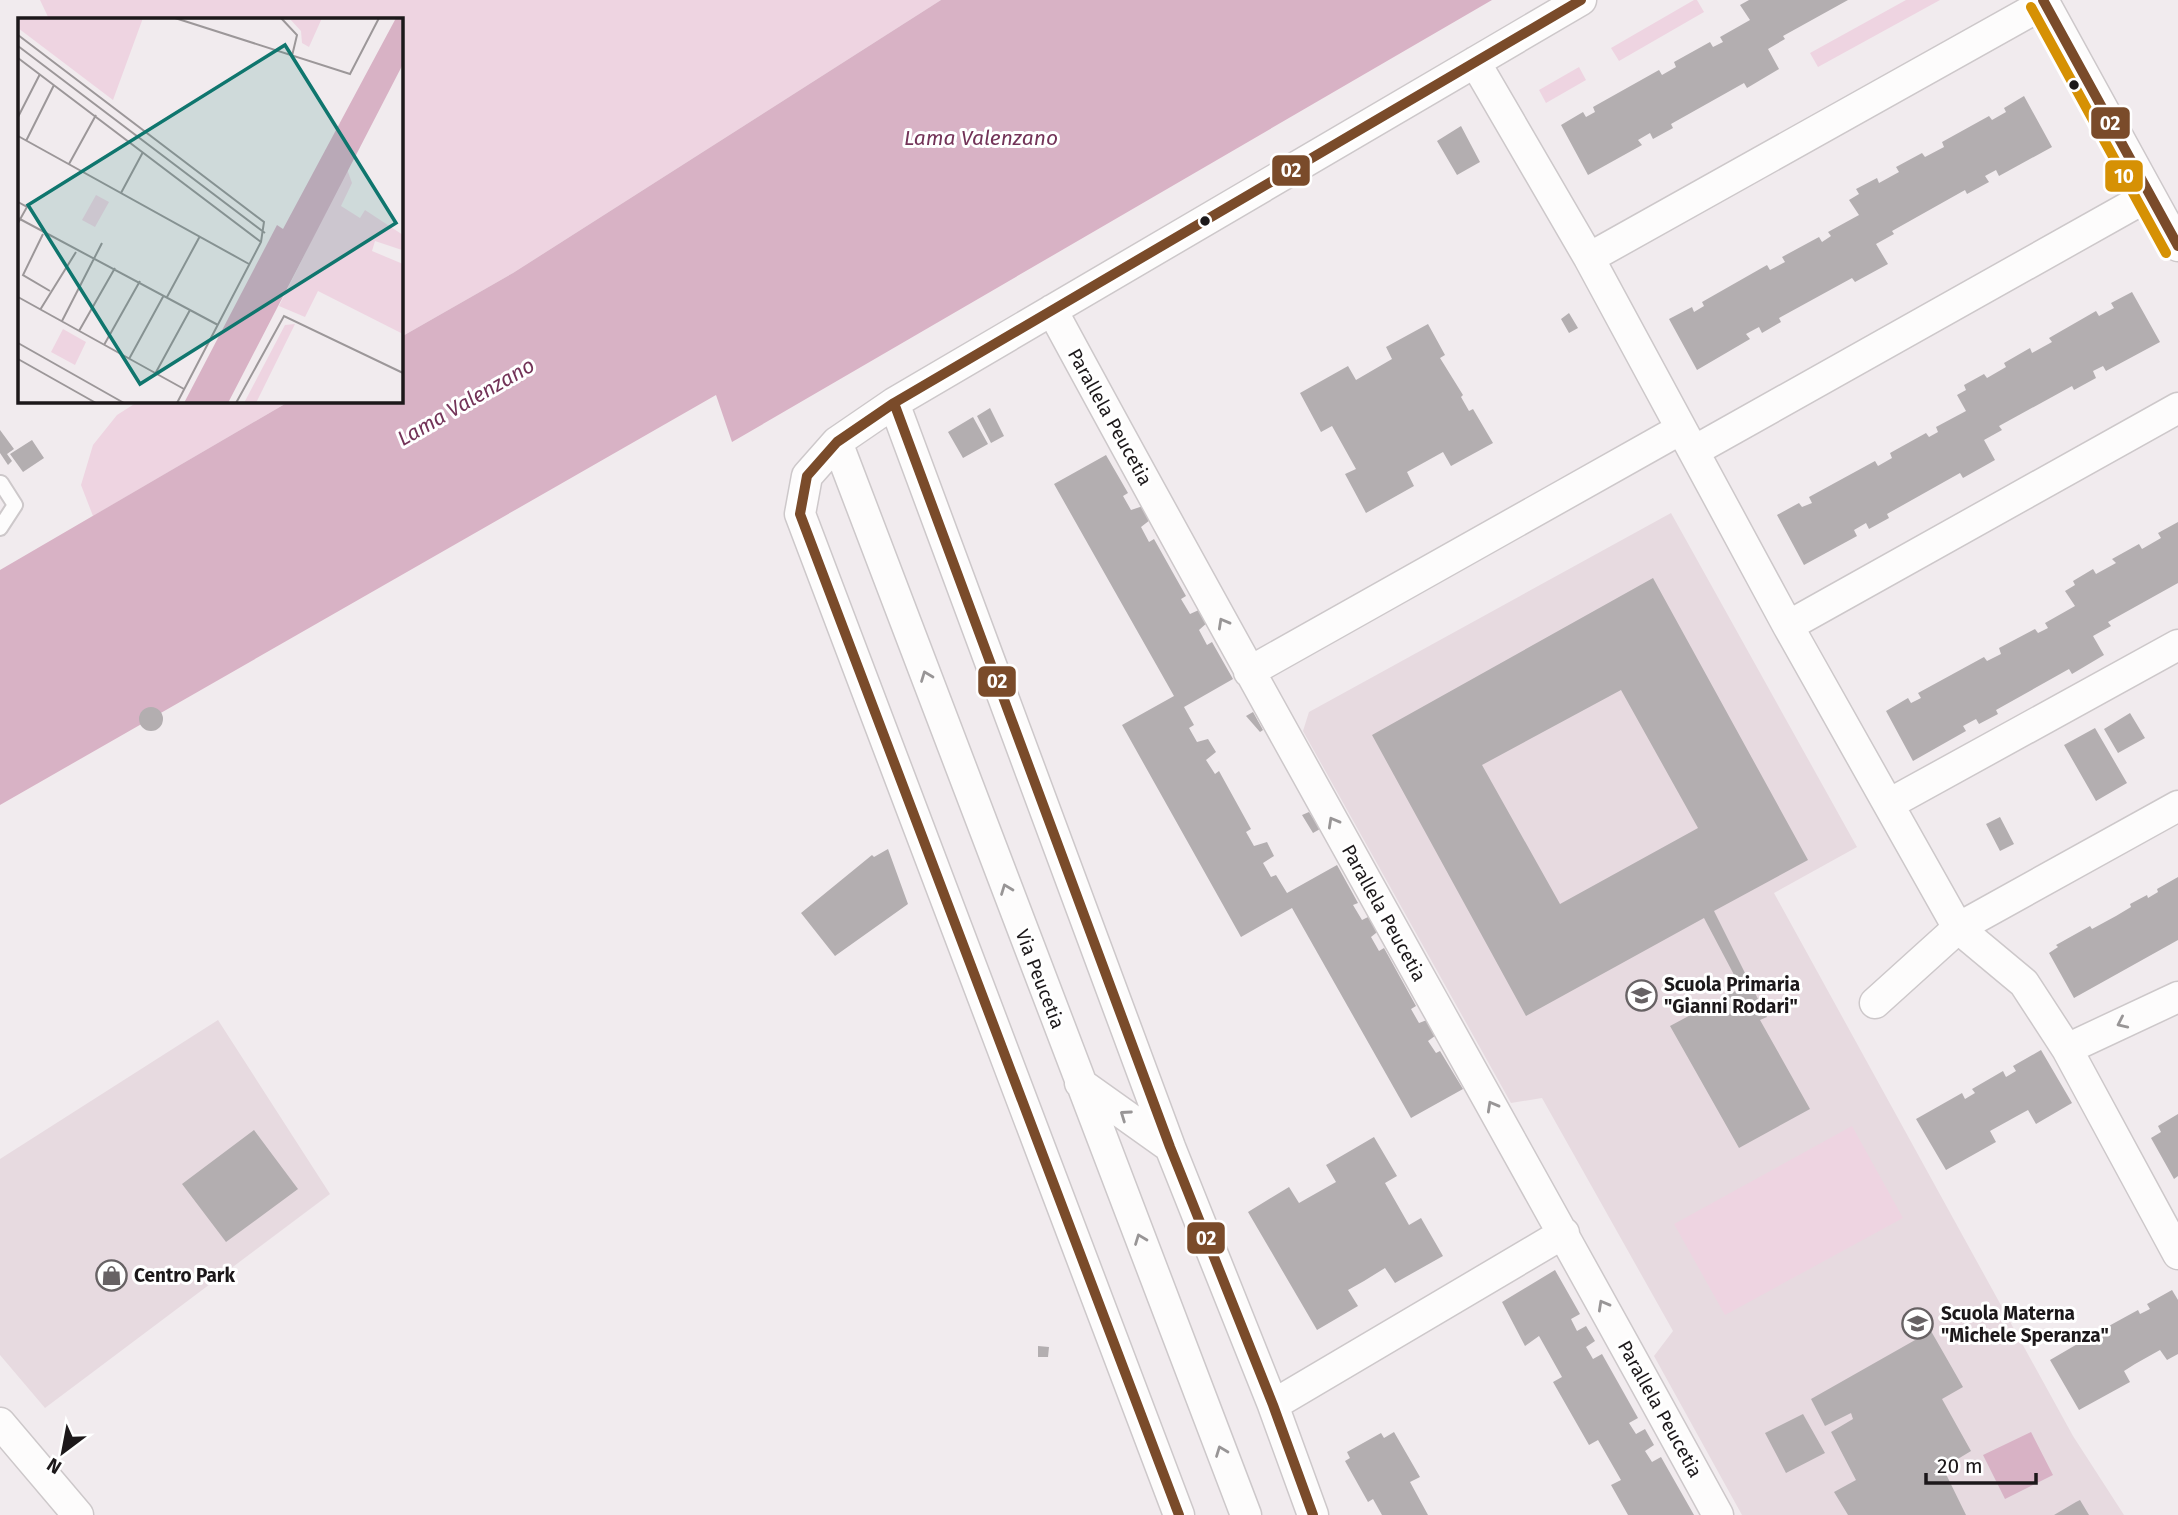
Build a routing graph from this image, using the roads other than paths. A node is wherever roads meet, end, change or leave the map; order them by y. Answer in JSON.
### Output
{"nodes":[{"id":1,"x":1581,"y":0,"type":"edge"},
{"id":2,"x":2044,"y":1,"type":"edge"},
{"id":3,"x":1475,"y":62,"type":"junction"},
{"id":4,"x":2150,"y":195,"type":"junction"},
{"id":5,"x":2178,"y":246,"type":"edge"},
{"id":6,"x":1589,"y":258,"type":"junction"},
{"id":7,"x":1052,"y":310,"type":"junction"},
{"id":8,"x":894,"y":403,"type":"junction"},
{"id":9,"x":2178,"y":408,"type":"edge"},
{"id":10,"x":1688,"y":440,"type":"junction"},
{"id":11,"x":836,"y":442,"type":"junction"},
{"id":12,"x":1,"y":483,"type":"edge"},
{"id":13,"x":0,"y":528,"type":"edge"},
{"id":14,"x":1788,"y":626,"type":"junction"},
{"id":15,"x":2178,"y":645,"type":"edge"},
{"id":16,"x":1249,"y":672,"type":"junction"},
{"id":17,"x":1888,"y":804,"type":"junction"},
{"id":18,"x":2178,"y":806,"type":"edge"},
{"id":19,"x":1958,"y":928,"type":"junction"},
{"id":20,"x":2178,"y":997,"type":"edge"},
{"id":21,"x":1875,"y":1003,"type":"dead end"},
{"id":22,"x":2067,"y":1049,"type":"junction"},
{"id":23,"x":1080,"y":1083,"type":"junction"},
{"id":24,"x":1170,"y":1147,"type":"junction"},
{"id":25,"x":1564,"y":1233,"type":"junction"},
{"id":26,"x":2178,"y":1254,"type":"edge"},
{"id":27,"x":1273,"y":1405,"type":"junction"},
{"id":28,"x":0,"y":1423,"type":"edge"},
{"id":29,"x":78,"y":1515,"type":"edge"},
{"id":30,"x":1179,"y":1515,"type":"edge"},
{"id":31,"x":1246,"y":1515,"type":"edge"},
{"id":32,"x":1313,"y":1515,"type":"edge"},
{"id":33,"x":1718,"y":1515,"type":"edge"}],
"edges":[{"from":1,"to":3,"type":"street"},
{"from":2,"to":4,"type":"street"},
{"from":2,"to":6,"type":"street"},
{"from":3,"to":6,"type":"street"},
{"from":3,"to":7,"type":"street"},
{"from":4,"to":5,"type":"street"},
{"from":4,"to":10,"type":"street"},
{"from":6,"to":10,"type":"street"},
{"from":7,"to":8,"type":"street"},
{"from":16,"to":7,"type":"street","name":"Parallela Peucetia","one_way":true},
{"from":8,"to":11,"type":"street"},
{"from":8,"to":24,"type":"street"},
{"from":9,"to":14,"type":"street"},
{"from":10,"to":14,"type":"street"},
{"from":10,"to":16,"type":"street"},
{"from":23,"to":11,"type":"street","name":"Via Peucetia","one_way":true},
{"from":11,"to":30,"type":"street"},
{"from":12,"to":13,"type":"lane"},
{"from":14,"to":17,"type":"street"},
{"from":15,"to":17,"type":"street"},
{"from":25,"to":16,"type":"street","name":"Parallela Peucetia","one_way":true},
{"from":17,"to":19,"type":"street"},
{"from":18,"to":19,"type":"street"},
{"from":19,"to":21,"type":"street"},
{"from":19,"to":22,"type":"street"},
{"from":20,"to":22,"type":"street","one_way":true},
{"from":22,"to":26,"type":"street"},
{"from":24,"to":23,"type":"street","one_way":true},
{"from":31,"to":23,"type":"street","name":"Via Peucetia","one_way":true},
{"from":24,"to":27,"type":"street"},
{"from":25,"to":27,"type":"street"},
{"from":33,"to":25,"type":"street","name":"Parallela Peucetia","one_way":true},
{"from":27,"to":32,"type":"street"},
{"from":28,"to":29,"type":"street"}]}
